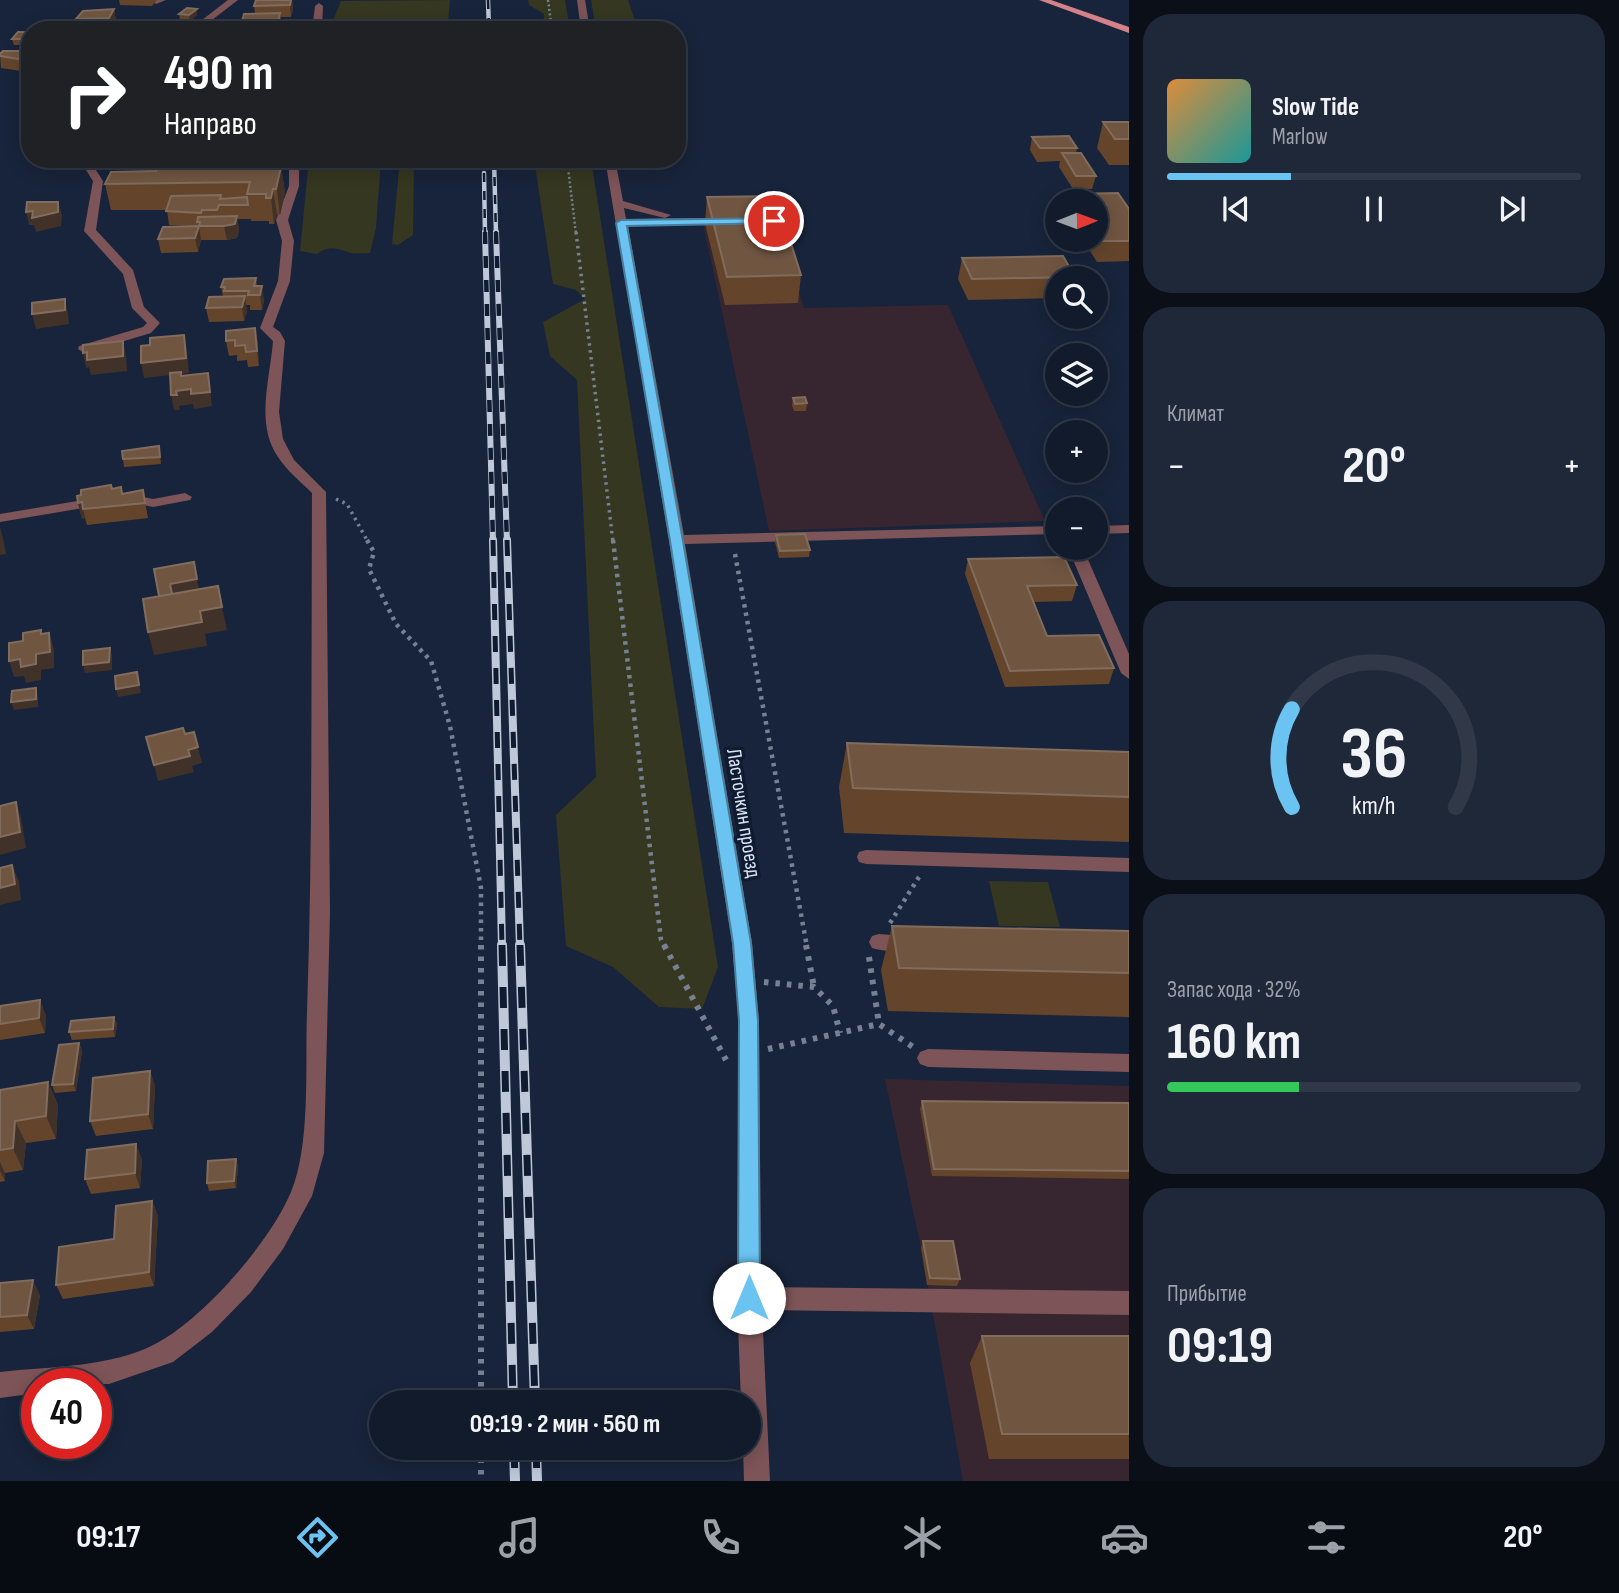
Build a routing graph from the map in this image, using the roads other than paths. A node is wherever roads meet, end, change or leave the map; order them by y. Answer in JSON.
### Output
{"nodes":[{"id":1,"x":234,"y":0,"type":"edge"},
{"id":2,"x":581,"y":0,"type":"edge"},
{"id":3,"x":1043,"y":0,"type":"edge"},
{"id":4,"x":319,"y":6,"type":"dead end"},
{"id":5,"x":205,"y":21,"type":"edge"},
{"id":6,"x":318,"y":21,"type":"edge"},
{"id":7,"x":584,"y":21,"type":"edge"},
{"id":8,"x":1129,"y":30,"type":"edge"},
{"id":9,"x":92,"y":168,"type":"edge"},
{"id":10,"x":611,"y":168,"type":"edge"},
{"id":11,"x":290,"y":169,"type":"edge"},
{"id":12,"x":617,"y":203,"type":"junction"},
{"id":13,"x":735,"y":221,"type":"edge"},
{"id":14,"x":621,"y":223,"type":"junction"},
{"id":15,"x":656,"y":223,"type":"junction"},
{"id":16,"x":84,"y":349,"type":"edge"},
{"id":17,"x":186,"y":497,"type":"dead end"},
{"id":18,"x":0,"y":518,"type":"edge"},
{"id":19,"x":1129,"y":529,"type":"edge"},
{"id":20,"x":1045,"y":530,"type":"edge"},
{"id":21,"x":1108,"y":530,"type":"edge"},
{"id":22,"x":677,"y":541,"type":"junction"},
{"id":23,"x":1080,"y":560,"type":"edge"},
{"id":24,"x":1129,"y":674,"type":"edge"},
{"id":25,"x":866,"y":857,"type":"dead end"},
{"id":26,"x":1129,"y":865,"type":"edge"},
{"id":27,"x":879,"y":942,"type":"dead end"},
{"id":28,"x":934,"y":943,"type":"edge"},
{"id":29,"x":928,"y":1058,"type":"road end"},
{"id":30,"x":1129,"y":1063,"type":"edge"},
{"id":31,"x":749,"y":1298,"type":"junction"},
{"id":32,"x":1129,"y":1303,"type":"edge"},
{"id":33,"x":0,"y":1385,"type":"edge"},
{"id":34,"x":757,"y":1481,"type":"edge"}],
"edges":[{"from":1,"to":5,"type":"street"},
{"from":2,"to":7,"type":"street"},
{"from":3,"to":8,"type":"main road"},
{"from":4,"to":6,"type":"street"},
{"from":9,"to":16,"type":"street"},
{"from":10,"to":12,"type":"street","name":"Ласточкин проезд"},
{"from":11,"to":33,"type":"street"},
{"from":12,"to":14,"type":"street","name":"Ласточкин проезд"},
{"from":12,"to":15,"type":"street"},
{"from":13,"to":15,"type":"street"},
{"from":14,"to":15,"type":"street"},
{"from":14,"to":22,"type":"street","name":"Ласточкин проезд"},
{"from":17,"to":18,"type":"street"},
{"from":19,"to":21,"type":"street"},
{"from":20,"to":22,"type":"street"},
{"from":22,"to":31,"type":"street","name":"Ласточкин проезд"},
{"from":23,"to":24,"type":"street"},
{"from":25,"to":26,"type":"street"},
{"from":27,"to":28,"type":"street"},
{"from":29,"to":30,"type":"street"},
{"from":31,"to":32,"type":"street"},
{"from":31,"to":34,"type":"street","name":"Ласточкин проезд"}]}
